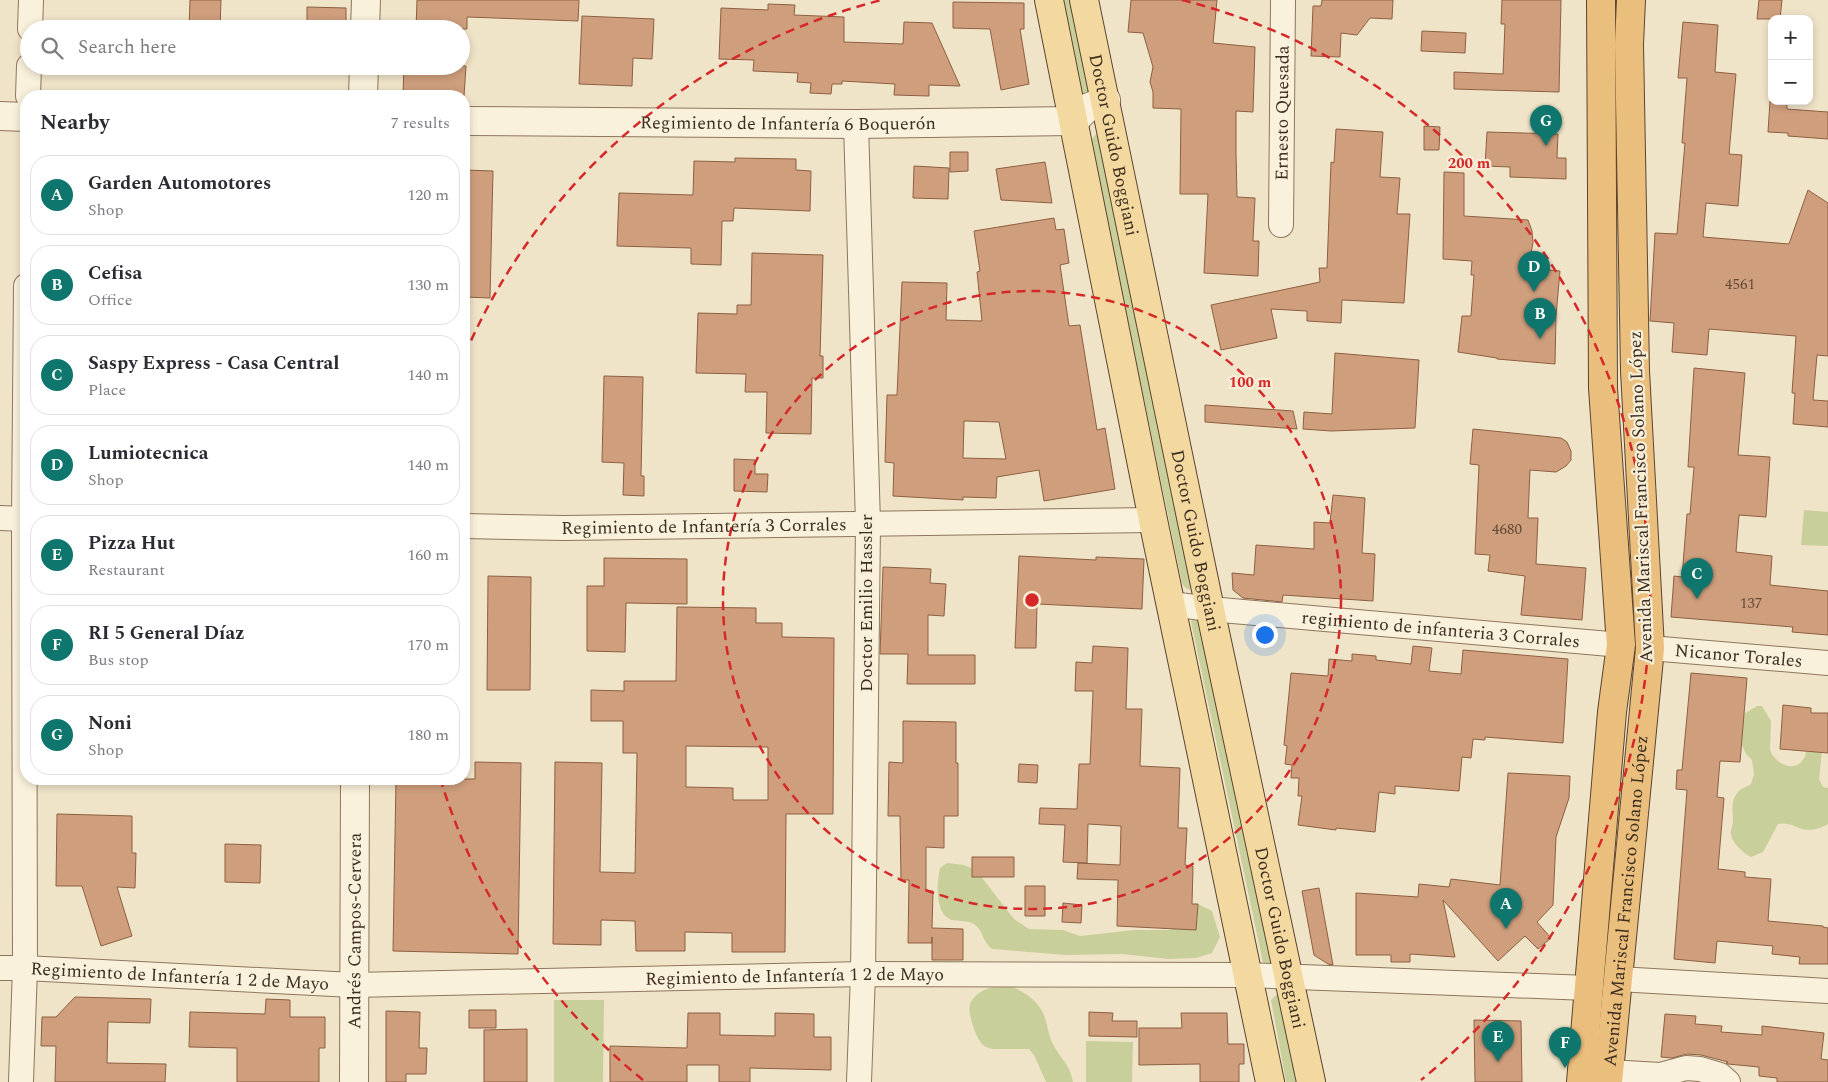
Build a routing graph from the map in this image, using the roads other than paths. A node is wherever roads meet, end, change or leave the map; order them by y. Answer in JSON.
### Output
{"nodes":[{"id":1,"x":30,"y":0,"type":"edge"},
{"id":2,"x":366,"y":0,"type":"edge"},
{"id":3,"x":1049,"y":0,"type":"edge"},
{"id":4,"x":1084,"y":0,"type":"edge"},
{"id":5,"x":1283,"y":0,"type":"edge"},
{"id":6,"x":1601,"y":0,"type":"edge"},
{"id":7,"x":1621,"y":0,"type":"edge"},
{"id":8,"x":1631,"y":0,"type":"edge"},
{"id":9,"x":30,"y":20,"type":"edge"},
{"id":10,"x":365,"y":20,"type":"edge"},
{"id":11,"x":1629,"y":44,"type":"junction"},
{"id":12,"x":29,"y":75,"type":"edge"},
{"id":13,"x":364,"y":75,"type":"edge"},
{"id":14,"x":28,"y":90,"type":"edge"},
{"id":15,"x":363,"y":90,"type":"edge"},
{"id":16,"x":1109,"y":112,"type":"junction"},
{"id":17,"x":0,"y":116,"type":"edge"},
{"id":18,"x":20,"y":117,"type":"edge"},
{"id":19,"x":470,"y":121,"type":"edge"},
{"id":20,"x":1074,"y":121,"type":"junction"},
{"id":21,"x":856,"y":124,"type":"junction"},
{"id":22,"x":1281,"y":225,"type":"dead end"},
{"id":23,"x":0,"y":518,"type":"edge"},
{"id":24,"x":20,"y":519,"type":"edge"},
{"id":25,"x":1153,"y":520,"type":"junction"},
{"id":26,"x":868,"y":523,"type":"junction"},
{"id":27,"x":470,"y":526,"type":"edge"},
{"id":28,"x":1171,"y":604,"type":"junction"},
{"id":29,"x":1210,"y":609,"type":"junction"},
{"id":30,"x":1620,"y":645,"type":"junction"},
{"id":31,"x":1650,"y":648,"type":"junction"},
{"id":32,"x":1828,"y":663,"type":"edge"},
{"id":33,"x":25,"y":785,"type":"edge"},
{"id":34,"x":355,"y":785,"type":"edge"},
{"id":35,"x":0,"y":968,"type":"edge"},
{"id":36,"x":25,"y":968,"type":"junction"},
{"id":37,"x":863,"y":974,"type":"junction"},
{"id":38,"x":1248,"y":974,"type":"junction"},
{"id":39,"x":1288,"y":975,"type":"junction"},
{"id":40,"x":1618,"y":979,"type":"junction"},
{"id":41,"x":353,"y":985,"type":"junction"},
{"id":42,"x":1588,"y":988,"type":"junction"},
{"id":43,"x":1828,"y":990,"type":"edge"},
{"id":44,"x":1608,"y":1077,"type":"edge"},
{"id":45,"x":21,"y":1082,"type":"edge"},
{"id":46,"x":354,"y":1082,"type":"edge"},
{"id":47,"x":859,"y":1082,"type":"edge"},
{"id":48,"x":1270,"y":1082,"type":"edge"},
{"id":49,"x":1311,"y":1082,"type":"edge"},
{"id":50,"x":1581,"y":1082,"type":"edge"},
{"id":51,"x":1728,"y":1082,"type":"edge"}],
"edges":[{"from":1,"to":9,"type":"street"},
{"from":2,"to":10,"type":"street"},
{"from":3,"to":20,"type":"main road","name":"Doctor Guido Boggiani"},
{"from":4,"to":16,"type":"main road","name":"Doctor Guido Boggiani"},
{"from":5,"to":22,"type":"street","name":"Ernesto Quesada"},
{"from":6,"to":30,"type":"highway","name":"Avenida Mariscal Francisco Solano López"},
{"from":7,"to":11,"type":"highway"},
{"from":8,"to":11,"type":"highway","name":"Avenida Mariscal Francisco Solano López"},
{"from":11,"to":31,"type":"highway","name":"Avenida Mariscal Francisco Solano López"},
{"from":12,"to":14,"type":"street"},
{"from":13,"to":15,"type":"street"},
{"from":16,"to":20,"type":"street","name":"Regimiento de Infantería 6 Boquerón"},
{"from":16,"to":29,"type":"main road","name":"Doctor Guido Boggiani"},
{"from":17,"to":18,"type":"street"},
{"from":19,"to":21,"type":"street","name":"Regimiento de Infantería 6 Boquerón"},
{"from":20,"to":21,"type":"street","name":"Regimiento de Infantería 6 Boquerón"},
{"from":20,"to":25,"type":"main road","name":"Doctor Guido Boggiani"},
{"from":21,"to":26,"type":"street","name":"Doctor Emilio Hassler"},
{"from":23,"to":24,"type":"street"},
{"from":25,"to":26,"type":"street","name":"Regimiento de Infantería 3 Corrales"},
{"from":25,"to":28,"type":"main road","name":"Doctor Guido Boggiani"},
{"from":26,"to":27,"type":"street","name":"Regimiento de Infantería 3 Corrales"},
{"from":26,"to":37,"type":"street","name":"Doctor Emilio Hassler"},
{"from":28,"to":29,"type":"street","name":"regimiento de infanteria 3 Corrales"},
{"from":28,"to":38,"type":"main road","name":"Doctor Guido Boggiani"},
{"from":29,"to":30,"type":"street","name":"regimiento de infanteria 3 Corrales"},
{"from":29,"to":39,"type":"main road","name":"Doctor Guido Boggiani"},
{"from":30,"to":42,"type":"highway","name":"Avenida Mariscal Francisco Solano López"},
{"from":31,"to":32,"type":"street","name":"Nicanor Torales"},
{"from":31,"to":40,"type":"highway","name":"Avenida Mariscal Francisco Solano López"},
{"from":33,"to":36,"type":"street"},
{"from":34,"to":41,"type":"street","name":"Andrés Campos-Cervera"},
{"from":35,"to":36,"type":"street","name":"Regimiento de Infantería 1 2 de Mayo"},
{"from":36,"to":41,"type":"street","name":"Regimiento de Infantería 1 2 de Mayo"},
{"from":36,"to":45,"type":"street"},
{"from":37,"to":38,"type":"street","name":"Regimiento de Infantería 1 2 de Mayo"},
{"from":37,"to":41,"type":"street","name":"Regimiento de Infantería 1 2 de Mayo"},
{"from":37,"to":47,"type":"street","name":"Doctor Emilio Hassler"},
{"from":38,"to":39,"type":"street","name":"Regimiento de Infantería 1 2 de Mayo"},
{"from":38,"to":48,"type":"main road","name":"Doctor Guido Boggiani"},
{"from":39,"to":42,"type":"street","name":"Regimiento de Infantería 1 2 de Mayo"},
{"from":39,"to":49,"type":"main road","name":"Doctor Guido Boggiani"},
{"from":40,"to":43,"type":"street"},
{"from":40,"to":44,"type":"highway","name":"Avenida Mariscal Francisco Solano López"},
{"from":41,"to":46,"type":"street","name":"Andrés Campos-Cervera"},
{"from":42,"to":50,"type":"highway","name":"Avenida Mariscal Francisco Solano López"},
{"from":44,"to":51,"type":"street"}]}
